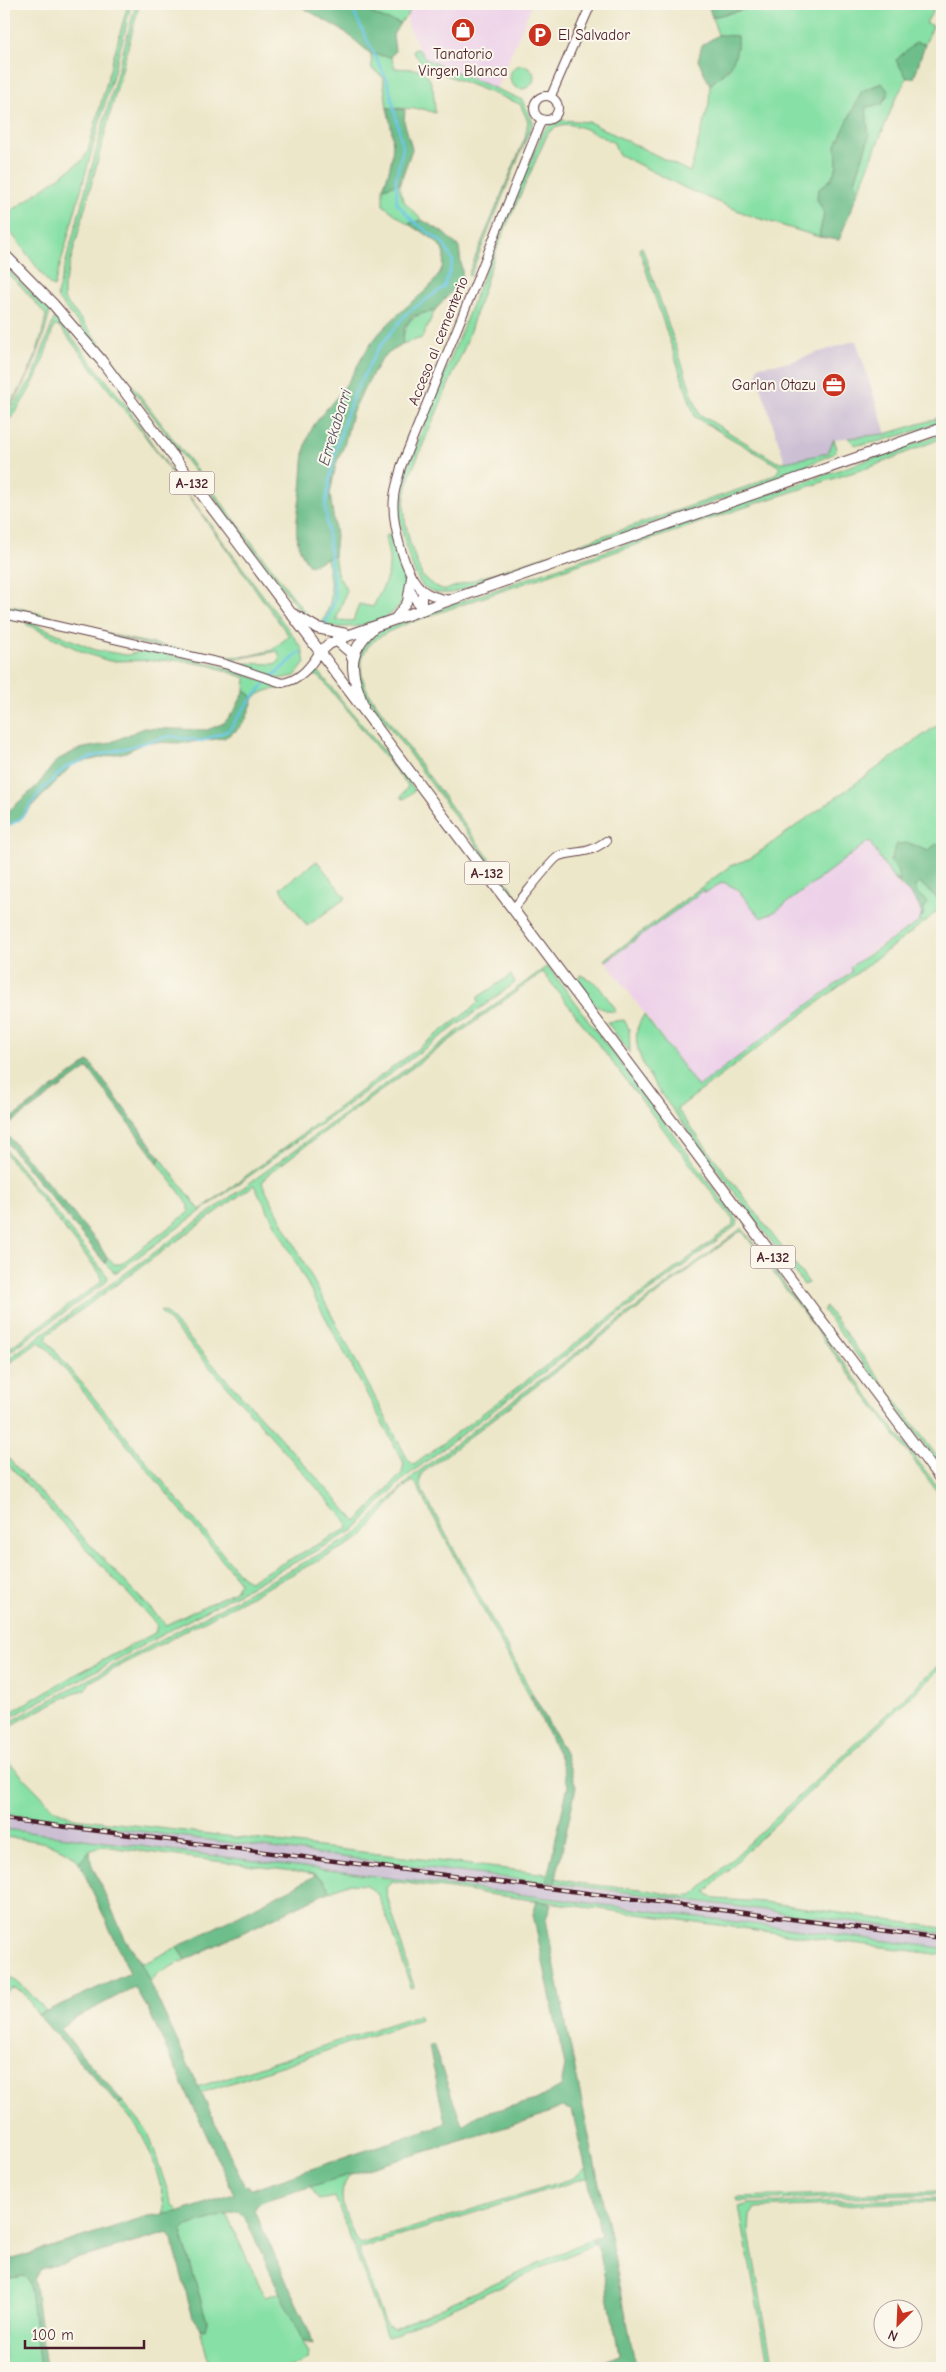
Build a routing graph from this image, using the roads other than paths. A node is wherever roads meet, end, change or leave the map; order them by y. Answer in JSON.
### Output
{"nodes":[{"id":1,"x":591,"y":4,"type":"edge"},
{"id":2,"x":551,"y":96,"type":"junction"},
{"id":3,"x":542,"y":119,"type":"junction"},
{"id":4,"x":4,"y":254,"type":"edge"},
{"id":5,"x":942,"y":428,"type":"edge"},
{"id":6,"x":414,"y":587,"type":"junction"},
{"id":7,"x":449,"y":600,"type":"junction"},
{"id":8,"x":284,"y":606,"type":"junction"},
{"id":9,"x":422,"y":609,"type":"junction"},
{"id":10,"x":4,"y":614,"type":"edge"},
{"id":11,"x":392,"y":620,"type":"junction"},
{"id":12,"x":376,"y":625,"type":"junction"},
{"id":13,"x":350,"y":635,"type":"junction"},
{"id":14,"x":336,"y":640,"type":"junction"},
{"id":15,"x":319,"y":653,"type":"junction"},
{"id":16,"x":352,"y":658,"type":"junction"},
{"id":17,"x":366,"y":715,"type":"junction"},
{"id":18,"x":606,"y":841,"type":"dead end"},
{"id":19,"x":514,"y":909,"type":"junction"},
{"id":20,"x":942,"y":1481,"type":"edge"}],
"edges":[{"from":1,"to":2,"type":"street"},
{"from":2,"to":3,"type":"street"},
{"from":2,"to":3,"type":"street"},
{"from":3,"to":6,"type":"street","name":"Acceso al cementerio"},
{"from":4,"to":8,"type":"main road","number":"A-132"},
{"from":5,"to":7,"type":"main road"},
{"from":6,"to":7,"type":"street"},
{"from":6,"to":9,"type":"street"},
{"from":6,"to":11,"type":"street"},
{"from":7,"to":9,"type":"main road"},
{"from":8,"to":13,"type":"main road"},
{"from":8,"to":15,"type":"main road","number":"A-132"},
{"from":9,"to":11,"type":"main road"},
{"from":10,"to":15,"type":"street"},
{"from":11,"to":12,"type":"main road"},
{"from":12,"to":13,"type":"main road"},
{"from":12,"to":16,"type":"main road"},
{"from":13,"to":14,"type":"main road"},
{"from":14,"to":15,"type":"main road"},
{"from":14,"to":16,"type":"main road"},
{"from":15,"to":17,"type":"main road","number":"A-132"},
{"from":16,"to":17,"type":"main road"},
{"from":17,"to":19,"type":"main road","number":"A-132"},
{"from":18,"to":19,"type":"street"},
{"from":19,"to":20,"type":"main road","number":"A-132"}]}
